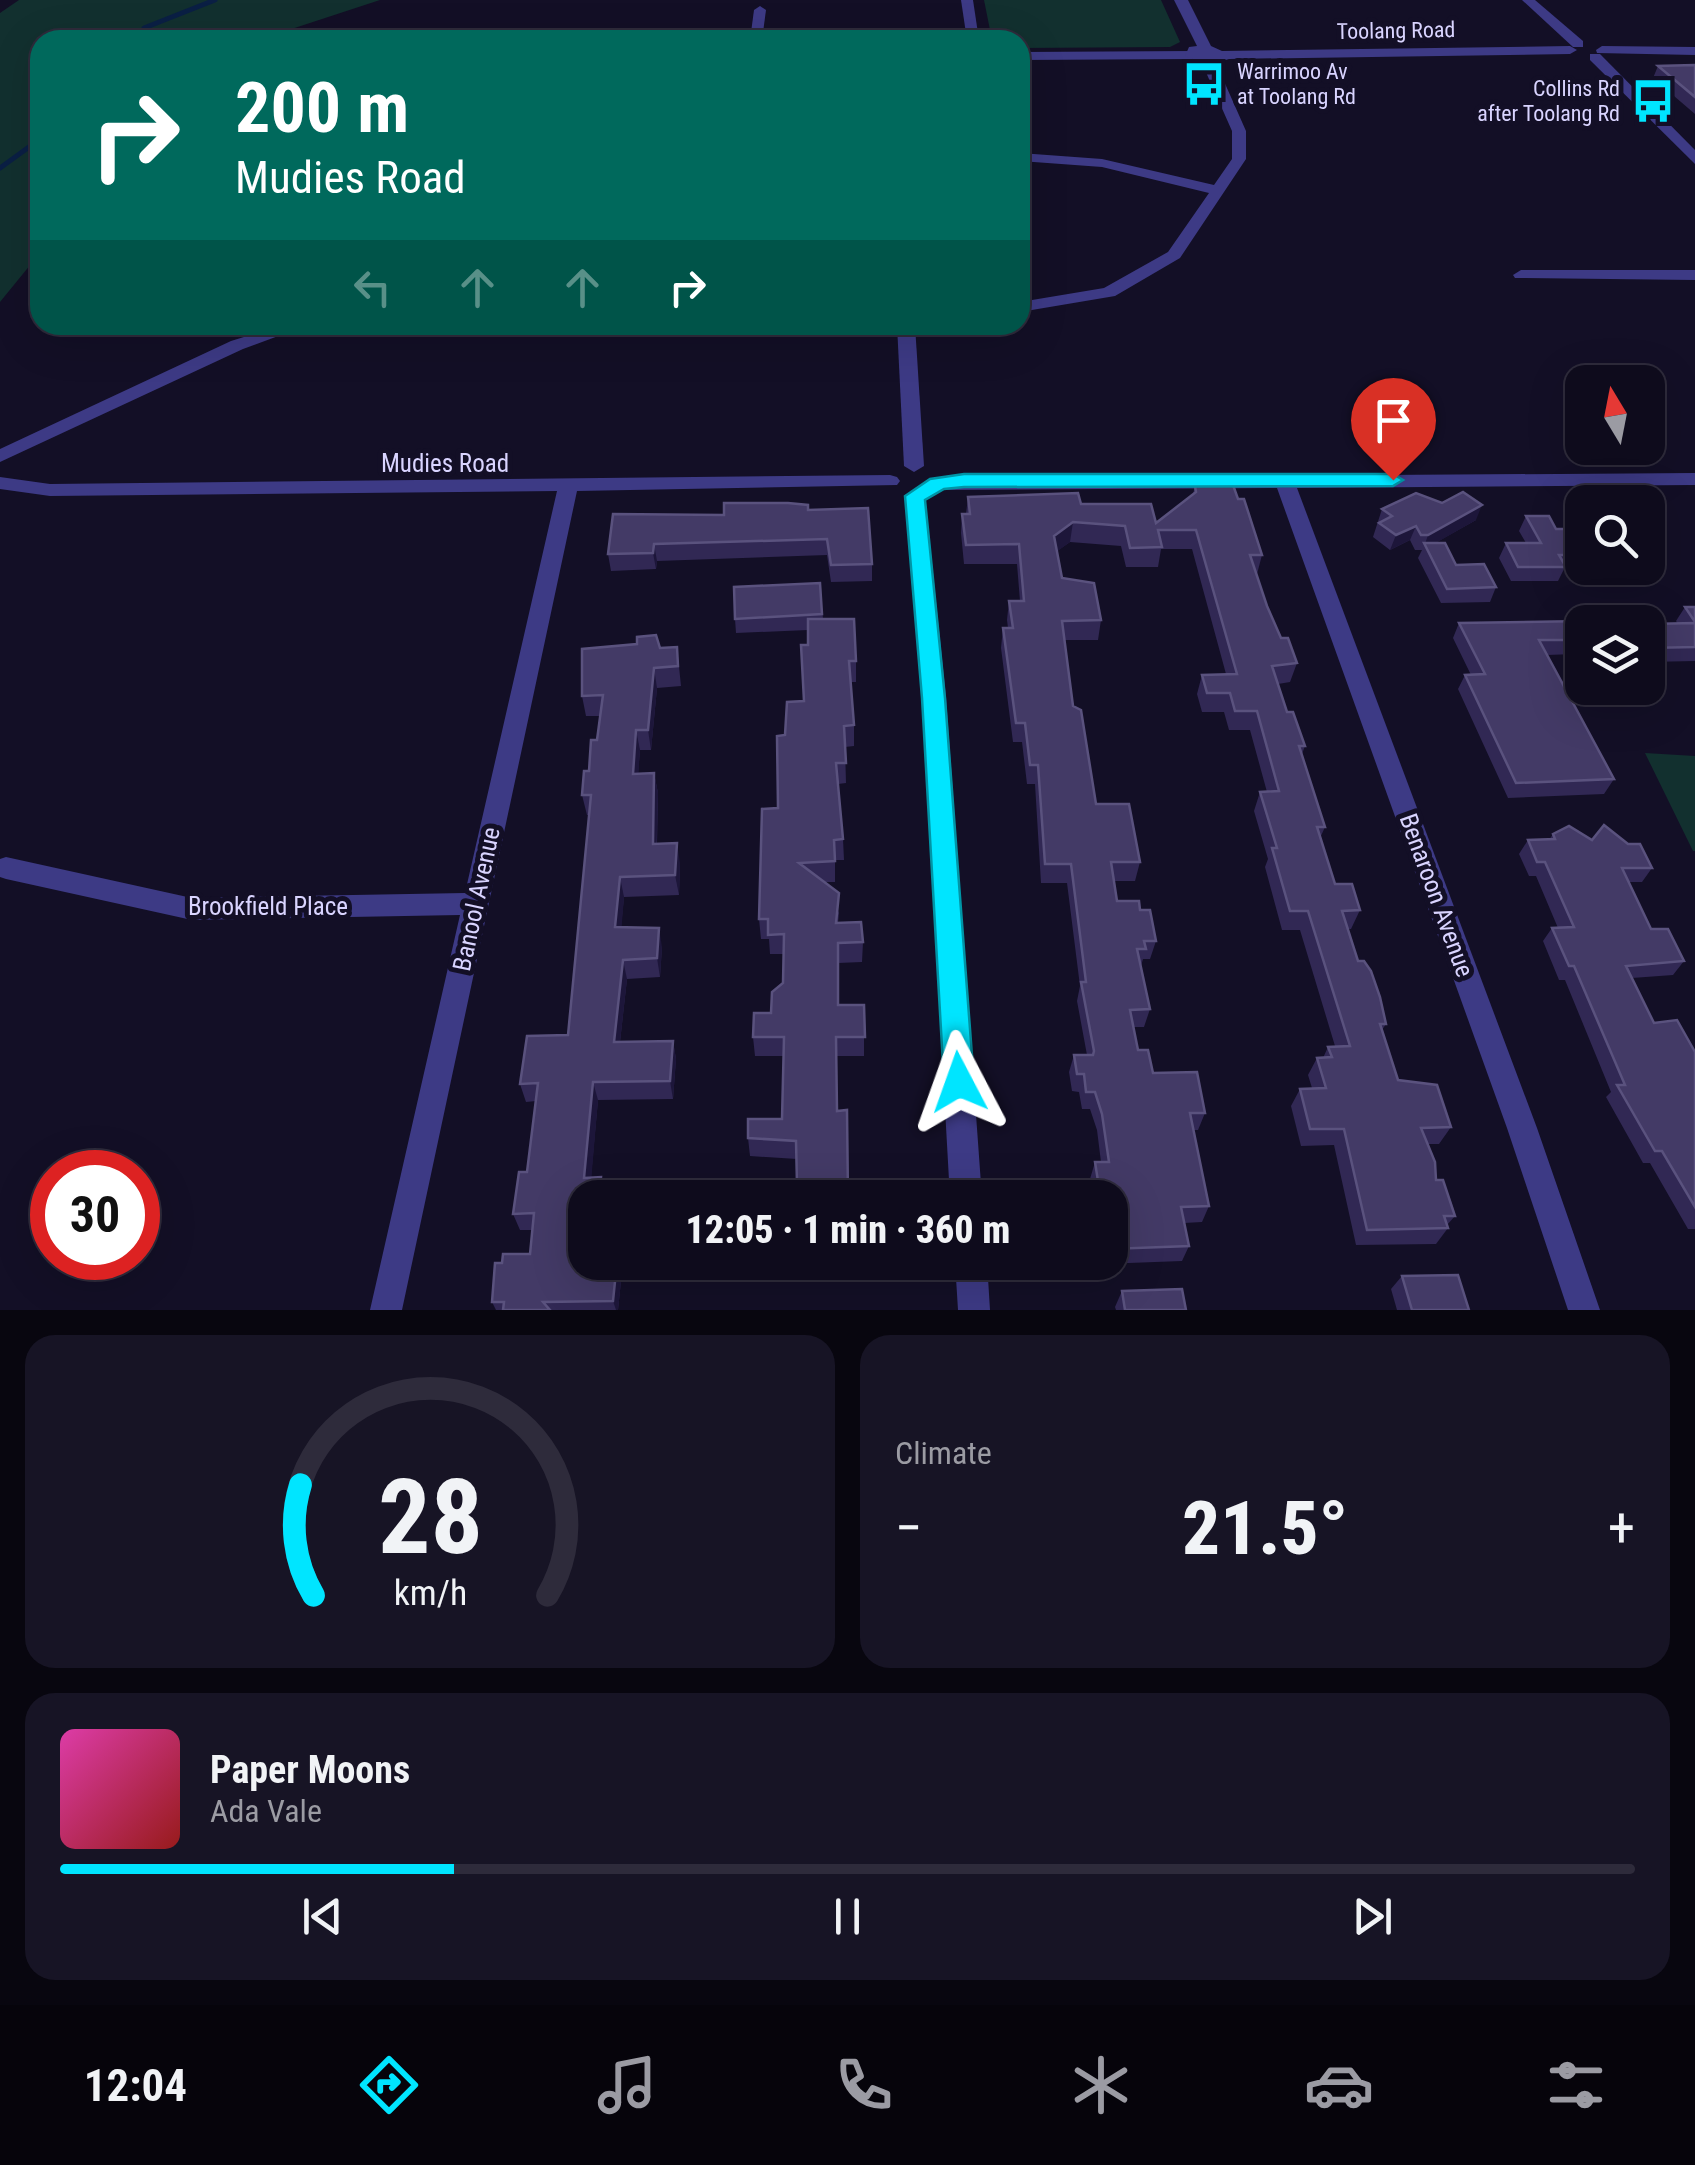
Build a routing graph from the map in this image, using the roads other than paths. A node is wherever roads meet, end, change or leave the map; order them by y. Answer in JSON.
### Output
{"nodes":[{"id":1,"x":966,"y":0,"type":"edge"},
{"id":2,"x":1181,"y":0,"type":"edge"},
{"id":3,"x":1528,"y":0,"type":"edge"},
{"id":4,"x":760,"y":10,"type":"dead end"},
{"id":5,"x":757,"y":30,"type":"edge"},
{"id":6,"x":972,"y":30,"type":"edge"},
{"id":7,"x":1574,"y":47,"type":"junction"},
{"id":8,"x":1695,"y":52,"type":"edge"},
{"id":9,"x":1598,"y":53,"type":"junction"},
{"id":10,"x":1207,"y":55,"type":"junction"},
{"id":11,"x":1030,"y":56,"type":"edge"},
{"id":12,"x":1030,"y":158,"type":"edge"},
{"id":13,"x":1695,"y":158,"type":"edge"},
{"id":14,"x":1220,"y":192,"type":"junction"},
{"id":15,"x":1521,"y":275,"type":"dead end"},
{"id":16,"x":1695,"y":275,"type":"edge"},
{"id":17,"x":1030,"y":305,"type":"edge"},
{"id":18,"x":268,"y":335,"type":"edge"},
{"id":19,"x":907,"y":335,"type":"edge"},
{"id":20,"x":0,"y":456,"type":"edge"},
{"id":21,"x":914,"y":466,"type":"junction"},
{"id":22,"x":1695,"y":479,"type":"edge"},
{"id":23,"x":890,"y":481,"type":"junction"},
{"id":24,"x":1285,"y":482,"type":"junction"},
{"id":25,"x":0,"y":483,"type":"edge"},
{"id":26,"x":568,"y":488,"type":"junction"},
{"id":27,"x":926,"y":490,"type":"junction"},
{"id":28,"x":6,"y":868,"type":"dead end"},
{"id":29,"x":474,"y":904,"type":"junction"},
{"id":30,"x":965,"y":1180,"type":"edge"},
{"id":31,"x":972,"y":1280,"type":"edge"},
{"id":32,"x":386,"y":1310,"type":"edge"},
{"id":33,"x":974,"y":1310,"type":"edge"},
{"id":34,"x":1584,"y":1310,"type":"edge"}],
"edges":[{"from":1,"to":6,"type":"street"},
{"from":2,"to":10,"type":"street"},
{"from":3,"to":7,"type":"street"},
{"from":4,"to":5,"type":"street"},
{"from":7,"to":9,"type":"street","name":"Toolang Road"},
{"from":7,"to":10,"type":"street","name":"Toolang Road"},
{"from":8,"to":9,"type":"street"},
{"from":9,"to":13,"type":"street"},
{"from":10,"to":11,"type":"street","name":"Toolang Road"},
{"from":10,"to":14,"type":"street"},
{"from":12,"to":14,"type":"street"},
{"from":14,"to":17,"type":"street"},
{"from":15,"to":16,"type":"street"},
{"from":18,"to":20,"type":"street"},
{"from":19,"to":21,"type":"street"},
{"from":21,"to":23,"type":"street"},
{"from":21,"to":27,"type":"street"},
{"from":22,"to":24,"type":"street"},
{"from":23,"to":26,"type":"street","name":"Mudies Road"},
{"from":23,"to":27,"type":"street"},
{"from":24,"to":27,"type":"street"},
{"from":24,"to":34,"type":"street","name":"Benaroon Avenue"},
{"from":25,"to":26,"type":"street","name":"Mudies Road"},
{"from":26,"to":29,"type":"street","name":"Banool Avenue"},
{"from":27,"to":30,"type":"street"},
{"from":28,"to":29,"type":"street","name":"Brookfield Place"},
{"from":29,"to":32,"type":"street","name":"Banool Avenue"},
{"from":31,"to":33,"type":"street"}]}
